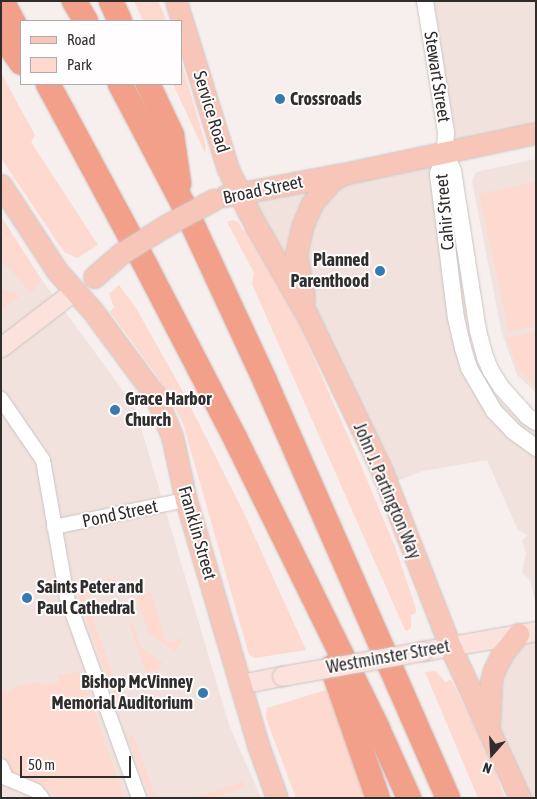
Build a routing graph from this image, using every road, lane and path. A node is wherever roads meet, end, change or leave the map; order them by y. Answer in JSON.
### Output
{"nodes":[{"id":1,"x":2,"y":1,"type":"edge"},
{"id":2,"x":74,"y":1,"type":"edge"},
{"id":3,"x":111,"y":1,"type":"edge"},
{"id":4,"x":176,"y":1,"type":"edge"},
{"id":5,"x":425,"y":1,"type":"edge"},
{"id":6,"x":85,"y":20,"type":"edge"},
{"id":7,"x":120,"y":20,"type":"edge"},
{"id":8,"x":182,"y":20,"type":"edge"},
{"id":9,"x":182,"y":20,"type":"edge"},
{"id":10,"x":1,"y":34,"type":"edge"},
{"id":11,"x":20,"y":34,"type":"edge"},
{"id":12,"x":20,"y":62,"type":"edge"},
{"id":13,"x":36,"y":85,"type":"edge"},
{"id":14,"x":49,"y":85,"type":"edge"},
{"id":15,"x":121,"y":85,"type":"edge"},
{"id":16,"x":148,"y":85,"type":"edge"},
{"id":17,"x":536,"y":132,"type":"edge"},
{"id":18,"x":445,"y":152,"type":"junction"},
{"id":19,"x":343,"y":174,"type":"junction"},
{"id":20,"x":98,"y":175,"type":"junction"},
{"id":21,"x":1,"y":185,"type":"edge"},
{"id":22,"x":238,"y":192,"type":"junction"},
{"id":23,"x":183,"y":204,"type":"junction"},
{"id":24,"x":74,"y":291,"type":"junction"},
{"id":25,"x":306,"y":313,"type":"junction"},
{"id":26,"x":1,"y":347,"type":"edge"},
{"id":27,"x":1,"y":399,"type":"edge"},
{"id":28,"x":536,"y":422,"type":"edge"},
{"id":29,"x":536,"y":448,"type":"edge"},
{"id":30,"x":186,"y":500,"type":"junction"},
{"id":31,"x":54,"y":527,"type":"junction"},
{"id":32,"x":283,"y":536,"type":"junction"},
{"id":33,"x":527,"y":633,"type":"edge"},
{"id":34,"x":450,"y":646,"type":"junction"},
{"id":35,"x":240,"y":684,"type":"junction"},
{"id":36,"x":489,"y":726,"type":"junction"},
{"id":37,"x":4,"y":772,"type":"edge"},
{"id":38,"x":42,"y":798,"type":"edge"},
{"id":39,"x":139,"y":798,"type":"edge"},
{"id":40,"x":277,"y":798,"type":"edge"},
{"id":41,"x":378,"y":798,"type":"edge"},
{"id":42,"x":409,"y":798,"type":"edge"},
{"id":43,"x":448,"y":798,"type":"edge"},
{"id":44,"x":520,"y":798,"type":"edge"}],
"edges":[{"from":1,"to":11,"type":"highway"},
{"from":2,"to":6,"type":"highway"},
{"from":3,"to":7,"type":"highway"},
{"from":4,"to":9,"type":"main road","name":"Service Road"},
{"from":5,"to":18,"type":"street","name":"Stewart Street"},
{"from":8,"to":22,"type":"main road","name":"Service Road"},
{"from":10,"to":12,"type":"highway"},
{"from":13,"to":20,"type":"highway"},
{"from":14,"to":20,"type":"highway"},
{"from":15,"to":23,"type":"highway"},
{"from":16,"to":23,"type":"highway"},
{"from":17,"to":18,"type":"main road","name":"Broad Street"},
{"from":18,"to":19,"type":"main road","name":"Broad Street"},
{"from":18,"to":28,"type":"street","name":"Cahir Street"},
{"from":18,"to":29,"type":"street","name":"Cahir Street"},
{"from":19,"to":22,"type":"main road","name":"Broad Street"},
{"from":19,"to":25,"type":"main road"},
{"from":20,"to":32,"type":"highway"},
{"from":21,"to":24,"type":"main road","name":"Franklin Street"},
{"from":22,"to":24,"type":"main road","name":"Broad Street","bridge":true},
{"from":22,"to":25,"type":"main road","name":"John J. Partington Way"},
{"from":23,"to":43,"type":"highway"},
{"from":24,"to":26,"type":"main road","name":"Broad Street"},
{"from":24,"to":30,"type":"main road","name":"Franklin Street"},
{"from":25,"to":34,"type":"main road","name":"John J. Partington Way"},
{"from":27,"to":31,"type":"street"},
{"from":30,"to":31,"type":"street","name":"Pond Street"},
{"from":30,"to":35,"type":"main road","name":"Franklin Street"},
{"from":31,"to":39,"type":"street"},
{"from":32,"to":41,"type":"highway"},
{"from":32,"to":42,"type":"highway"},
{"from":33,"to":34,"type":"main road","name":"Westminster Street"},
{"from":33,"to":36,"type":"main road"},
{"from":34,"to":35,"type":"main road","name":"Westminster Street","bridge":true},
{"from":34,"to":36,"type":"main road","name":"John J. Partington Way"},
{"from":35,"to":40,"type":"main road","name":"Franklin Street"},
{"from":36,"to":44,"type":"main road","name":"John J. Partington Way"},
{"from":37,"to":38,"type":"street"}]}
